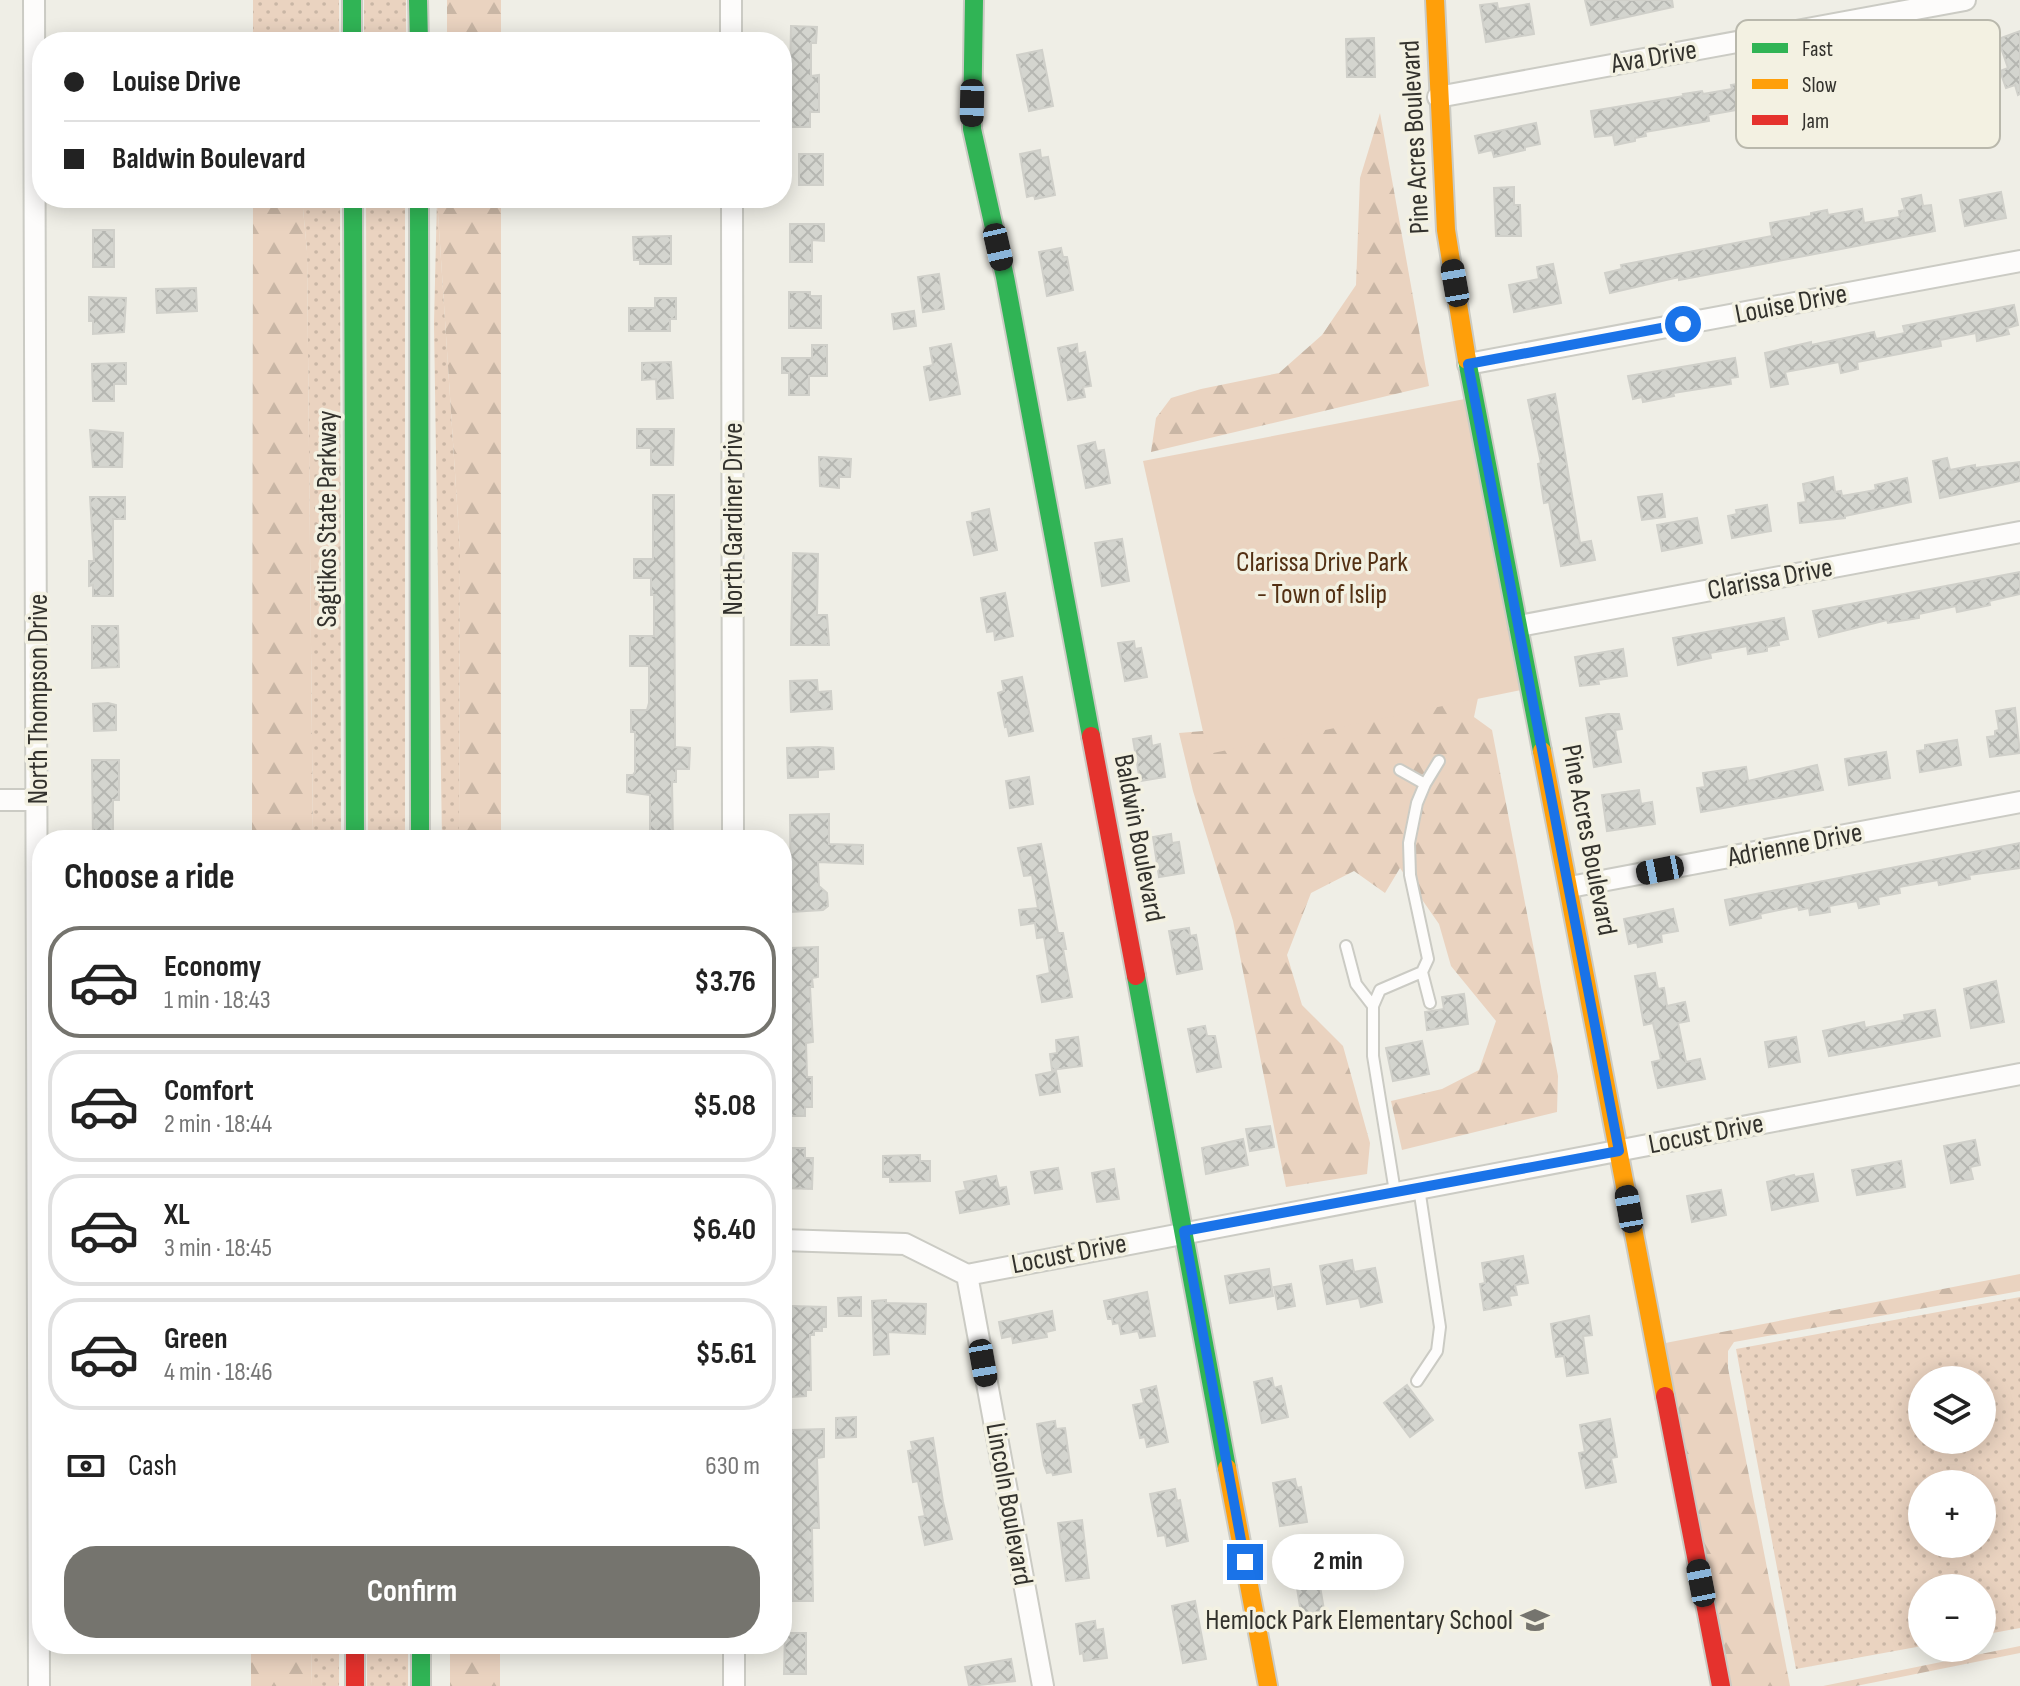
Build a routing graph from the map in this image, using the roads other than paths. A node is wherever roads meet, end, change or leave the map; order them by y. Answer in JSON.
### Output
{"nodes":[{"id":1,"x":34,"y":0,"type":"edge"},
{"id":2,"x":352,"y":0,"type":"edge"},
{"id":3,"x":418,"y":0,"type":"edge"},
{"id":4,"x":731,"y":0,"type":"edge"},
{"id":5,"x":974,"y":0,"type":"edge"},
{"id":6,"x":1435,"y":0,"type":"edge"},
{"id":7,"x":1965,"y":0,"type":"edge"},
{"id":8,"x":1856,"y":20,"type":"edge"},
{"id":9,"x":34,"y":32,"type":"edge"},
{"id":10,"x":352,"y":32,"type":"edge"},
{"id":11,"x":419,"y":32,"type":"edge"},
{"id":12,"x":731,"y":32,"type":"edge"},
{"id":13,"x":1736,"y":42,"type":"edge"},
{"id":14,"x":1438,"y":97,"type":"junction"},
{"id":15,"x":35,"y":208,"type":"edge"},
{"id":16,"x":353,"y":208,"type":"edge"},
{"id":17,"x":419,"y":208,"type":"edge"},
{"id":18,"x":732,"y":208,"type":"edge"},
{"id":19,"x":2020,"y":261,"type":"edge"},
{"id":20,"x":1468,"y":364,"type":"junction"},
{"id":21,"x":2020,"y":532,"type":"edge"},
{"id":22,"x":1519,"y":626,"type":"junction"},
{"id":23,"x":1439,"y":761,"type":"dead end"},
{"id":24,"x":1400,"y":770,"type":"dead end"},
{"id":25,"x":1425,"y":784,"type":"junction"},
{"id":26,"x":0,"y":800,"type":"edge"},
{"id":27,"x":38,"y":800,"type":"junction"},
{"id":28,"x":2020,"y":802,"type":"edge"},
{"id":29,"x":38,"y":830,"type":"edge"},
{"id":30,"x":355,"y":830,"type":"edge"},
{"id":31,"x":420,"y":830,"type":"edge"},
{"id":32,"x":733,"y":830,"type":"edge"},
{"id":33,"x":1570,"y":887,"type":"junction"},
{"id":34,"x":1346,"y":946,"type":"dead end"},
{"id":35,"x":1422,"y":972,"type":"junction"},
{"id":36,"x":1430,"y":1003,"type":"dead end"},
{"id":37,"x":1373,"y":1006,"type":"junction"},
{"id":38,"x":2020,"y":1074,"type":"edge"},
{"id":39,"x":1619,"y":1151,"type":"junction"},
{"id":40,"x":1419,"y":1188,"type":"junction"},
{"id":41,"x":1395,"y":1192,"type":"junction"},
{"id":42,"x":1184,"y":1231,"type":"junction"},
{"id":43,"x":792,"y":1240,"type":"edge"},
{"id":44,"x":967,"y":1275,"type":"junction"},
{"id":45,"x":1417,"y":1381,"type":"dead end"},
{"id":46,"x":39,"y":1654,"type":"edge"},
{"id":47,"x":355,"y":1654,"type":"edge"},
{"id":48,"x":421,"y":1654,"type":"edge"},
{"id":49,"x":734,"y":1654,"type":"edge"},
{"id":50,"x":39,"y":1686,"type":"edge"},
{"id":51,"x":355,"y":1686,"type":"edge"},
{"id":52,"x":421,"y":1686,"type":"edge"},
{"id":53,"x":734,"y":1686,"type":"edge"},
{"id":54,"x":1043,"y":1686,"type":"edge"},
{"id":55,"x":1268,"y":1686,"type":"edge"},
{"id":56,"x":1721,"y":1686,"type":"edge"}],
"edges":[{"from":1,"to":9,"type":"street","name":"North Thompson Drive"},
{"from":2,"to":10,"type":"main road"},
{"from":3,"to":11,"type":"main road"},
{"from":4,"to":12,"type":"street"},
{"from":5,"to":42,"type":"main road","name":"Baldwin Boulevard"},
{"from":6,"to":14,"type":"main road","name":"Pine Acres Boulevard"},
{"from":7,"to":8,"type":"street","name":"Ava Drive"},
{"from":13,"to":14,"type":"street","name":"Ava Drive"},
{"from":14,"to":20,"type":"main road","name":"Pine Acres Boulevard"},
{"from":15,"to":27,"type":"street","name":"North Thompson Drive"},
{"from":16,"to":30,"type":"main road","name":"Sagtikos State Parkway"},
{"from":17,"to":31,"type":"main road"},
{"from":18,"to":32,"type":"street","name":"North Gardiner Drive"},
{"from":19,"to":20,"type":"street","name":"Louise Drive"},
{"from":20,"to":22,"type":"main road","name":"Pine Acres Boulevard"},
{"from":21,"to":22,"type":"street","name":"Clarissa Drive"},
{"from":22,"to":33,"type":"main road","name":"Pine Acres Boulevard"},
{"from":23,"to":25,"type":"lane"},
{"from":24,"to":25,"type":"lane"},
{"from":25,"to":35,"type":"lane"},
{"from":26,"to":27,"type":"street"},
{"from":27,"to":29,"type":"street","name":"North Thompson Drive"},
{"from":28,"to":33,"type":"street","name":"Adrienne Drive"},
{"from":33,"to":39,"type":"main road","name":"Pine Acres Boulevard"},
{"from":34,"to":37,"type":"lane"},
{"from":35,"to":36,"type":"lane"},
{"from":35,"to":37,"type":"lane"},
{"from":37,"to":41,"type":"lane"},
{"from":38,"to":39,"type":"street","name":"Locust Drive"},
{"from":39,"to":40,"type":"street","name":"Locust Drive"},
{"from":39,"to":56,"type":"main road","name":"Pine Acres Boulevard"},
{"from":40,"to":41,"type":"street","name":"Locust Drive"},
{"from":40,"to":45,"type":"lane"},
{"from":41,"to":42,"type":"street","name":"Locust Drive"},
{"from":42,"to":44,"type":"street","name":"Locust Drive"},
{"from":42,"to":55,"type":"main road","name":"Baldwin Boulevard"},
{"from":43,"to":44,"type":"street"},
{"from":44,"to":54,"type":"street","name":"Lincoln Boulevard"},
{"from":46,"to":50,"type":"street","name":"North Thompson Drive"},
{"from":47,"to":51,"type":"main road"},
{"from":48,"to":52,"type":"main road"},
{"from":49,"to":53,"type":"street"}]}
